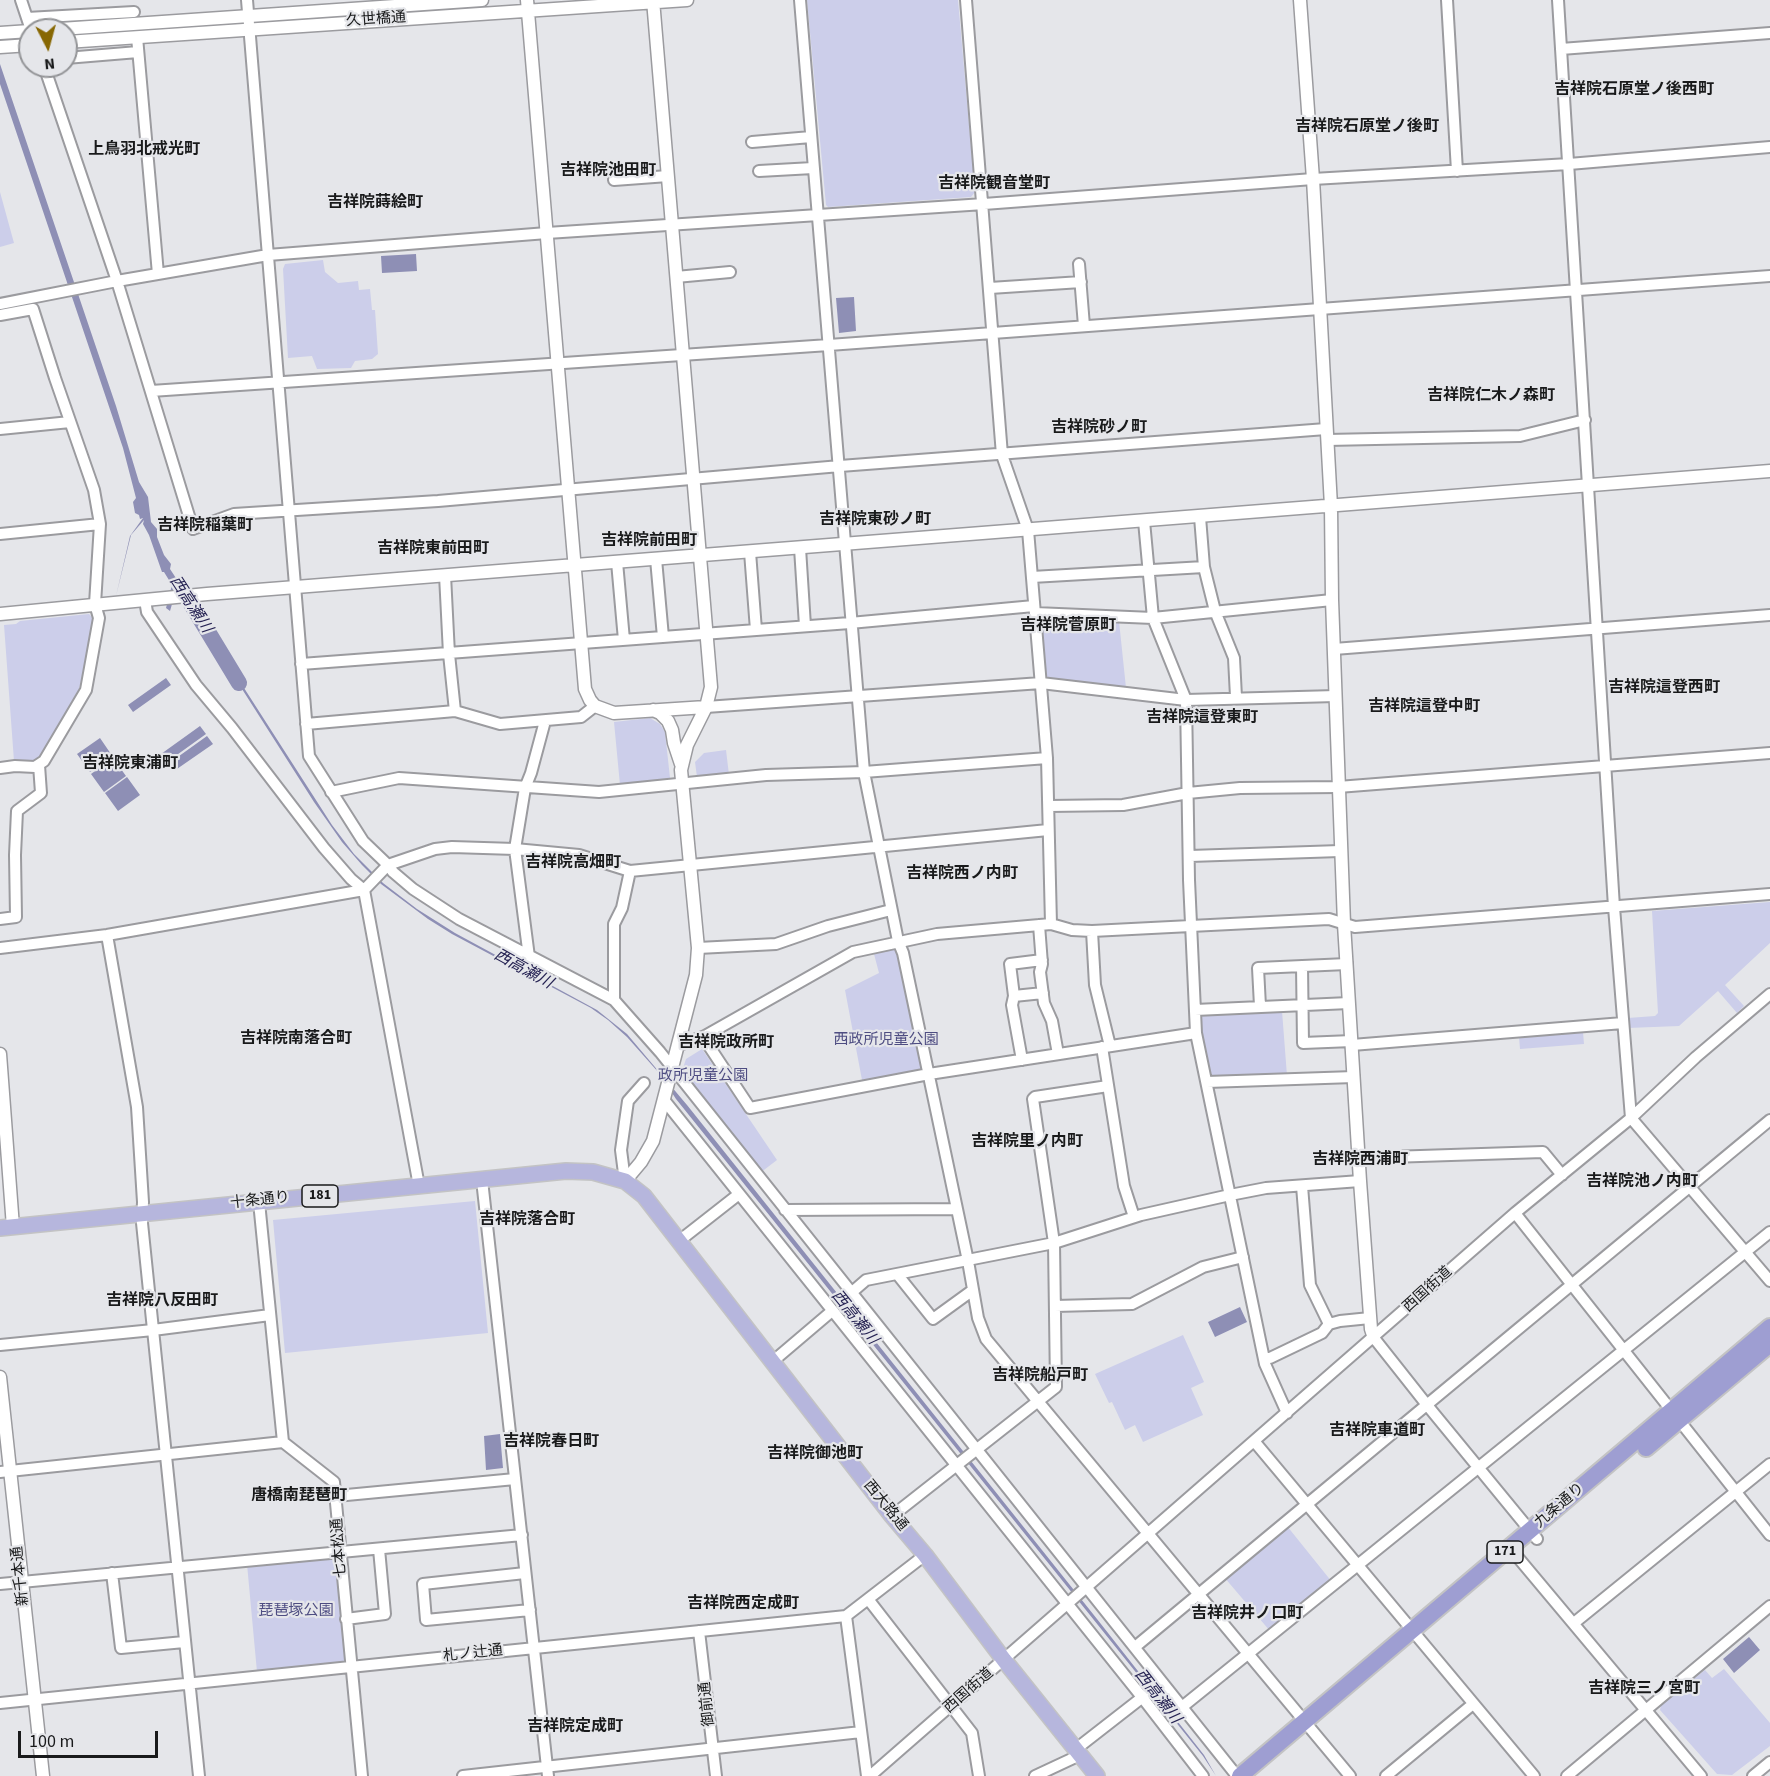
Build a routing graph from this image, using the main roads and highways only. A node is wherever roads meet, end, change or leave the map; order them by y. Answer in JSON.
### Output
{"nodes":[{"id":1,"x":626,"y":1181,"type":"joint"},
{"id":2,"x":6,"y":1227,"type":"edge"},
{"id":3,"x":1770,"y":1328,"type":"edge"},
{"id":4,"x":1770,"y":1344,"type":"edge"},
{"id":5,"x":1676,"y":1415,"type":"junction"},
{"id":6,"x":1308,"y":1725,"type":"junction"},
{"id":7,"x":1097,"y":1776,"type":"edge"},
{"id":8,"x":1239,"y":1776,"type":"edge"},
{"id":9,"x":1257,"y":1776,"type":"edge"}],
"edges":[{"from":1,"to":2,"type":"main road","name":"十条通り","number":"181"},
{"from":1,"to":7,"type":"main road","name":"西大路通","number":"181"},
{"from":3,"to":5,"type":"highway","name":"九条通り","number":"171"},
{"from":4,"to":5,"type":"highway","name":"九条通り","number":"171"},
{"from":5,"to":6,"type":"highway","name":"九条通り","number":"171"},
{"from":6,"to":8,"type":"highway","name":"九条通り","number":"171"},
{"from":6,"to":9,"type":"highway","name":"九条通り","number":"171"}]}
